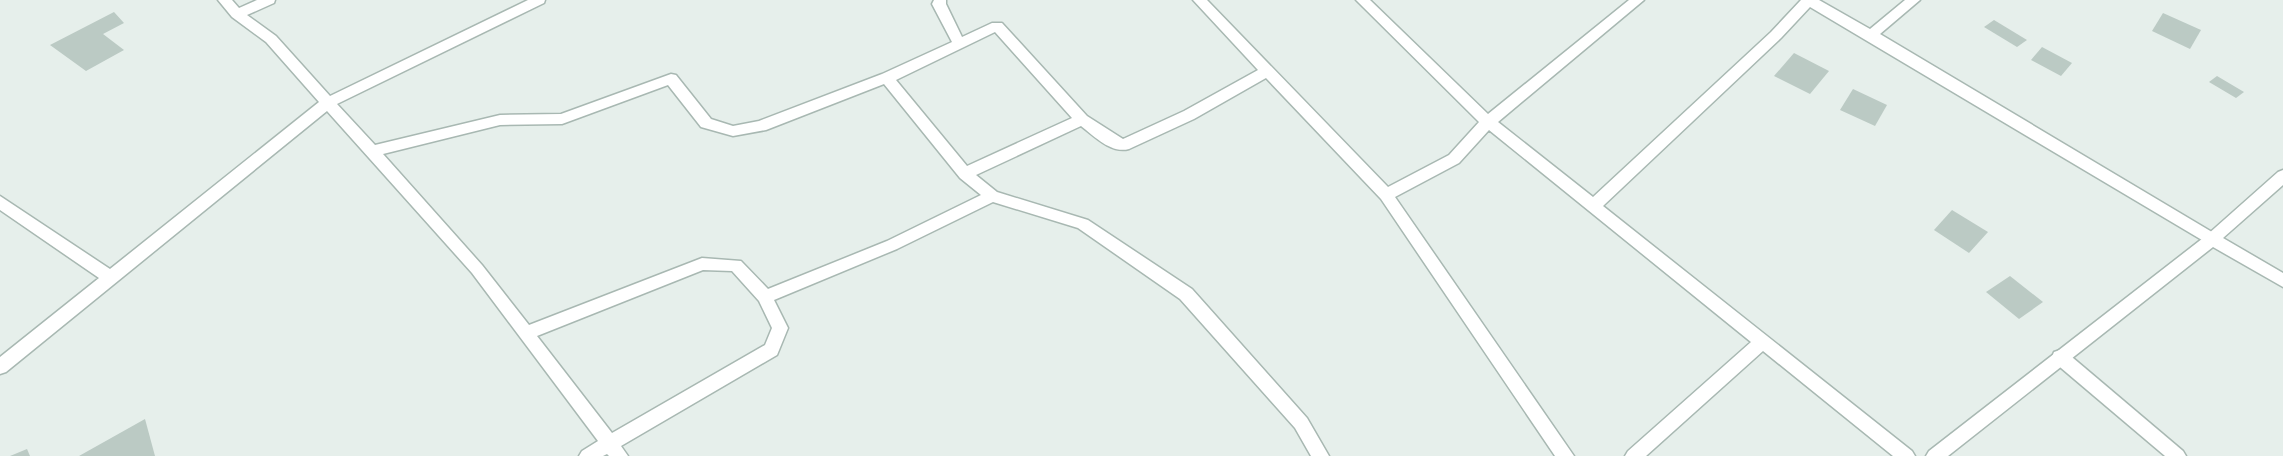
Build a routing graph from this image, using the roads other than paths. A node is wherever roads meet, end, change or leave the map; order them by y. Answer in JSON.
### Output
{"nodes":[{"id":1,"x":224,"y":0,"type":"edge"},
{"id":2,"x":269,"y":0,"type":"edge"},
{"id":3,"x":539,"y":0,"type":"edge"},
{"id":4,"x":940,"y":0,"type":"edge"},
{"id":5,"x":1199,"y":0,"type":"edge"},
{"id":6,"x":1362,"y":0,"type":"edge"},
{"id":7,"x":1637,"y":0,"type":"edge"},
{"id":8,"x":1809,"y":0,"type":"edge"},
{"id":9,"x":1914,"y":0,"type":"edge"},
{"id":10,"x":237,"y":14,"type":"junction"},
{"id":11,"x":1871,"y":35,"type":"junction"},
{"id":12,"x":959,"y":43,"type":"junction"},
{"id":13,"x":1267,"y":71,"type":"junction"},
{"id":14,"x":887,"y":78,"type":"junction"},
{"id":15,"x":329,"y":102,"type":"junction"},
{"id":16,"x":1082,"y":120,"type":"junction"},
{"id":17,"x":1488,"y":122,"type":"junction"},
{"id":18,"x":373,"y":151,"type":"junction"},
{"id":19,"x":965,"y":174,"type":"junction"},
{"id":20,"x":2283,"y":176,"type":"edge"},
{"id":21,"x":992,"y":196,"type":"junction"},
{"id":22,"x":1386,"y":196,"type":"junction"},
{"id":23,"x":0,"y":202,"type":"edge"},
{"id":24,"x":1592,"y":206,"type":"junction"},
{"id":25,"x":2212,"y":239,"type":"junction"},
{"id":26,"x":111,"y":278,"type":"junction"},
{"id":27,"x":2283,"y":281,"type":"edge"},
{"id":28,"x":765,"y":297,"type":"junction"},
{"id":29,"x":526,"y":333,"type":"junction"},
{"id":30,"x":1762,"y":342,"type":"junction"},
{"id":31,"x":2060,"y":357,"type":"junction"},
{"id":32,"x":0,"y":367,"type":"edge"},
{"id":33,"x":615,"y":450,"type":"edge"},
{"id":34,"x":588,"y":456,"type":"edge"},
{"id":35,"x":1320,"y":456,"type":"edge"},
{"id":36,"x":1565,"y":456,"type":"edge"},
{"id":37,"x":1634,"y":456,"type":"edge"},
{"id":38,"x":1906,"y":456,"type":"edge"},
{"id":39,"x":1935,"y":456,"type":"edge"},
{"id":40,"x":2177,"y":456,"type":"edge"}],
"edges":[{"from":1,"to":10,"type":"street"},
{"from":2,"to":10,"type":"street"},
{"from":3,"to":15,"type":"street"},
{"from":4,"to":12,"type":"street"},
{"from":5,"to":13,"type":"street"},
{"from":6,"to":17,"type":"street"},
{"from":7,"to":17,"type":"street"},
{"from":8,"to":11,"type":"street"},
{"from":8,"to":24,"type":"street"},
{"from":9,"to":11,"type":"street"},
{"from":10,"to":15,"type":"street"},
{"from":11,"to":25,"type":"street"},
{"from":12,"to":14,"type":"street"},
{"from":12,"to":16,"type":"street"},
{"from":13,"to":16,"type":"street"},
{"from":13,"to":22,"type":"street"},
{"from":14,"to":18,"type":"street"},
{"from":14,"to":19,"type":"street"},
{"from":15,"to":18,"type":"street"},
{"from":15,"to":26,"type":"street"},
{"from":16,"to":19,"type":"street"},
{"from":17,"to":22,"type":"street"},
{"from":17,"to":24,"type":"street"},
{"from":18,"to":29,"type":"street"},
{"from":19,"to":21,"type":"street"},
{"from":20,"to":25,"type":"street"},
{"from":21,"to":28,"type":"street"},
{"from":21,"to":35,"type":"street"},
{"from":22,"to":36,"type":"street"},
{"from":23,"to":26,"type":"street"},
{"from":24,"to":30,"type":"street"},
{"from":25,"to":27,"type":"street"},
{"from":25,"to":31,"type":"street"},
{"from":26,"to":32,"type":"street"},
{"from":28,"to":29,"type":"street"},
{"from":28,"to":33,"type":"street"},
{"from":29,"to":33,"type":"street"},
{"from":30,"to":37,"type":"street"},
{"from":30,"to":38,"type":"street"},
{"from":31,"to":39,"type":"street"},
{"from":31,"to":40,"type":"street"},
{"from":33,"to":34,"type":"street"}]}
